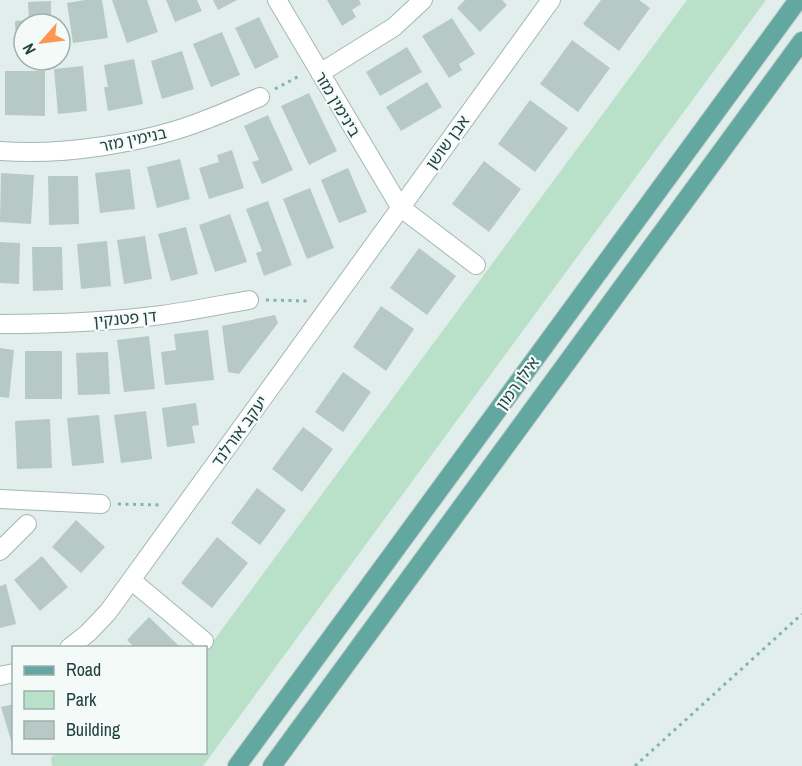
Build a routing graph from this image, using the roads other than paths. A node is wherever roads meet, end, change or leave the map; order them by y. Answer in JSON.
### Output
{"nodes":[{"id":1,"x":277,"y":0,"type":"edge"},
{"id":2,"x":423,"y":0,"type":"edge"},
{"id":3,"x":551,"y":0,"type":"edge"},
{"id":4,"x":798,"y":0,"type":"edge"},
{"id":5,"x":802,"y":41,"type":"edge"},
{"id":6,"x":319,"y":70,"type":"junction"},
{"id":7,"x":260,"y":97,"type":"road end"},
{"id":8,"x":0,"y":151,"type":"edge"},
{"id":9,"x":400,"y":207,"type":"junction"},
{"id":10,"x":476,"y":265,"type":"dead end"},
{"id":11,"x":249,"y":300,"type":"road end"},
{"id":12,"x":0,"y":324,"type":"edge"},
{"id":13,"x":0,"y":499,"type":"edge"},
{"id":14,"x":101,"y":504,"type":"road end"},
{"id":15,"x":27,"y":524,"type":"dead end"},
{"id":16,"x":0,"y":551,"type":"edge"},
{"id":17,"x":131,"y":580,"type":"junction"},
{"id":18,"x":204,"y":641,"type":"dead end"},
{"id":19,"x":72,"y":646,"type":"edge"},
{"id":20,"x":237,"y":766,"type":"edge"},
{"id":21,"x":272,"y":766,"type":"edge"}],
"edges":[{"from":1,"to":6,"type":"street","name":"בינימין מזר"},
{"from":2,"to":6,"type":"street"},
{"from":3,"to":9,"type":"street","name":"אבן שושן"},
{"from":4,"to":20,"type":"main road","name":"אילן רמון"},
{"from":5,"to":21,"type":"main road","name":"אילן רמון"},
{"from":6,"to":9,"type":"street","name":"בינימין מזר"},
{"from":7,"to":8,"type":"street","name":"בנימין מזר"},
{"from":9,"to":10,"type":"street"},
{"from":9,"to":17,"type":"street","name":"יעקב אורלנד"},
{"from":11,"to":12,"type":"street","name":"דן פטנקין"},
{"from":13,"to":14,"type":"street"},
{"from":15,"to":16,"type":"street"},
{"from":17,"to":18,"type":"street"},
{"from":17,"to":19,"type":"street","name":"יעקב אורלנד"}]}
